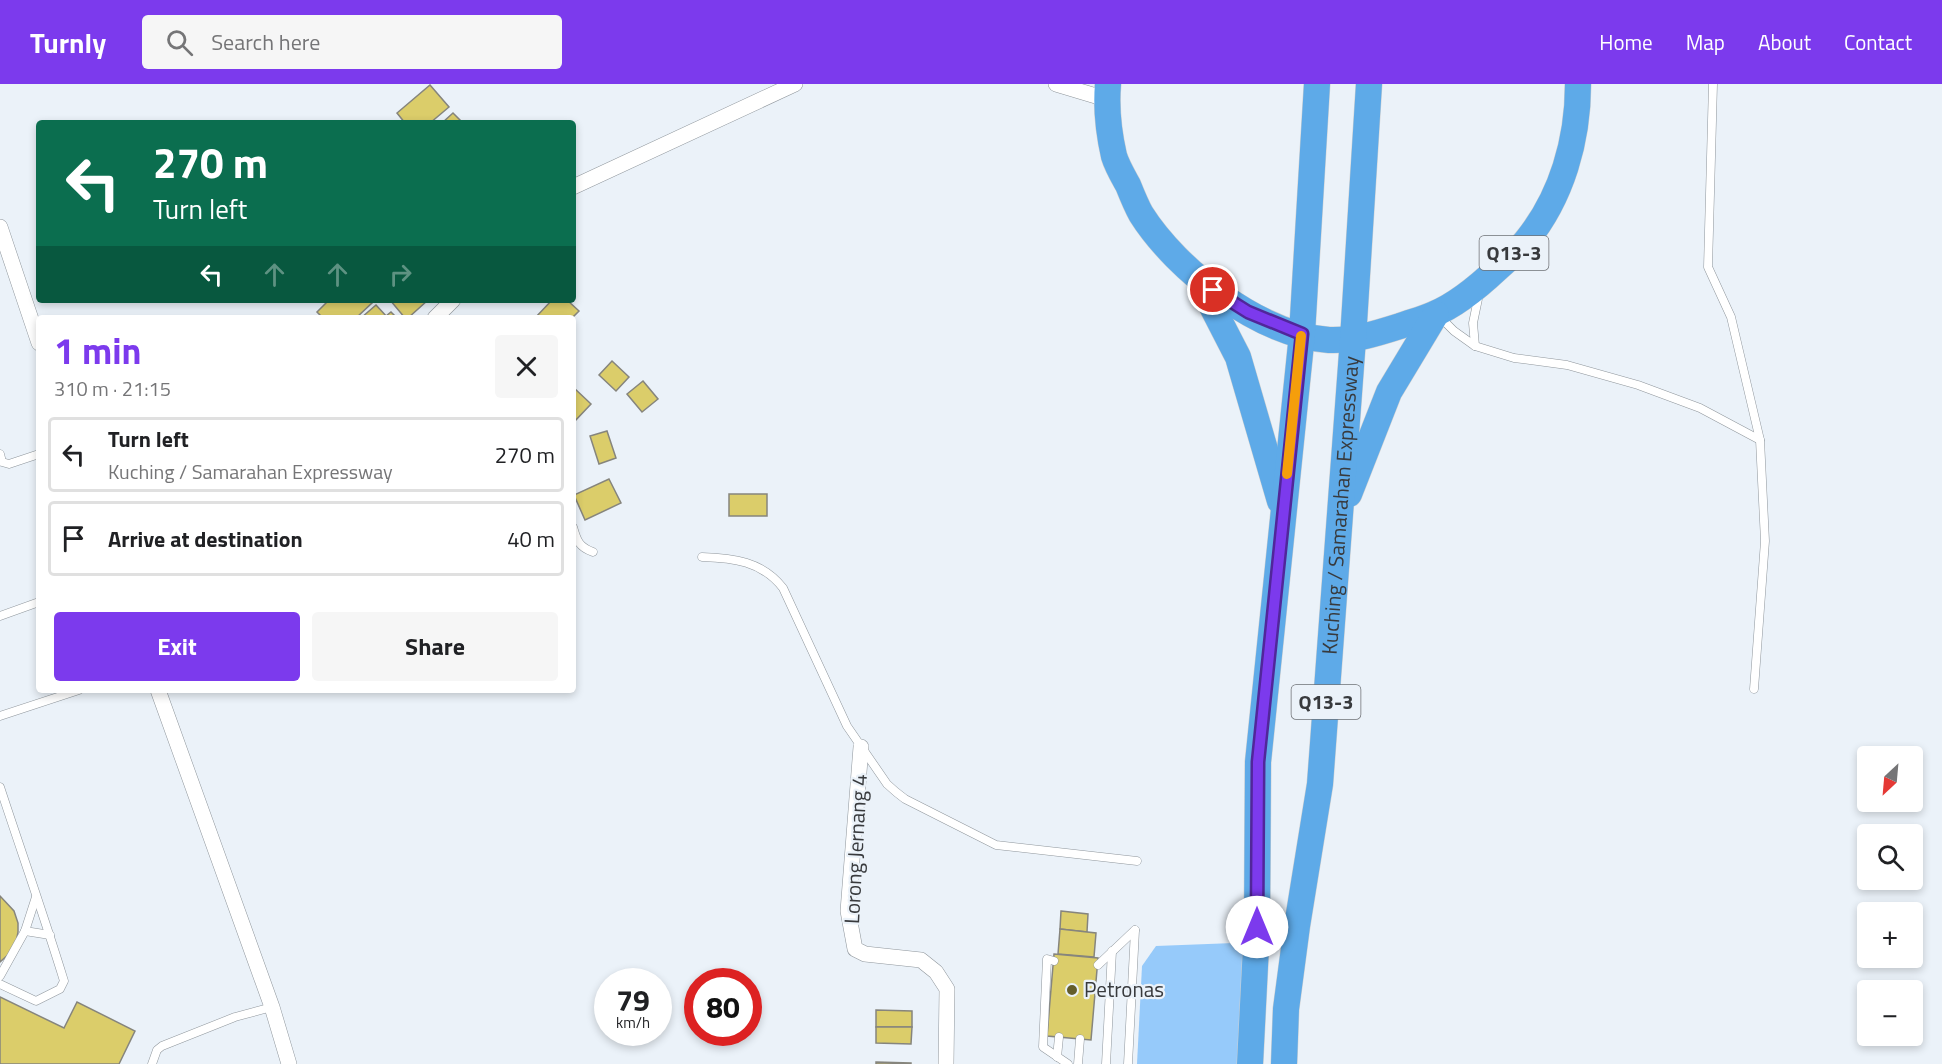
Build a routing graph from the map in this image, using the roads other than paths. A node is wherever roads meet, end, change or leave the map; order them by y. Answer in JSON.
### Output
{"nodes":[{"id":1,"x":795,"y":84,"type":"edge"},
{"id":2,"x":1056,"y":84,"type":"edge"},
{"id":3,"x":1317,"y":84,"type":"edge"},
{"id":4,"x":1369,"y":84,"type":"edge"},
{"id":5,"x":1578,"y":84,"type":"edge"},
{"id":6,"x":1713,"y":84,"type":"edge"},
{"id":7,"x":1107,"y":92,"type":"edge"},
{"id":8,"x":576,"y":186,"type":"edge"},
{"id":9,"x":0,"y":227,"type":"edge"},
{"id":10,"x":1196,"y":276,"type":"junction"},
{"id":11,"x":1482,"y":284,"type":"junction"},
{"id":12,"x":450,"y":303,"type":"edge"},
{"id":13,"x":1436,"y":314,"type":"junction"},
{"id":14,"x":438,"y":315,"type":"edge"},
{"id":15,"x":36,"y":334,"type":"edge"},
{"id":16,"x":1302,"y":334,"type":"junction"},
{"id":17,"x":1353,"y":339,"type":"junction"},
{"id":18,"x":1475,"y":346,"type":"junction"},
{"id":19,"x":1760,"y":440,"type":"junction"},
{"id":20,"x":0,"y":454,"type":"edge"},
{"id":21,"x":36,"y":455,"type":"edge"},
{"id":22,"x":1283,"y":513,"type":"junction"},
{"id":23,"x":1340,"y":519,"type":"junction"},
{"id":24,"x":576,"y":536,"type":"edge"},
{"id":25,"x":593,"y":552,"type":"dead end"},
{"id":26,"x":702,"y":557,"type":"dead end"},
{"id":27,"x":36,"y":603,"type":"edge"},
{"id":28,"x":0,"y":616,"type":"edge"},
{"id":29,"x":1754,"y":689,"type":"dead end"},
{"id":30,"x":70,"y":693,"type":"edge"},
{"id":31,"x":159,"y":693,"type":"edge"},
{"id":32,"x":0,"y":716,"type":"edge"},
{"id":33,"x":861,"y":747,"type":"junction"},
{"id":34,"x":0,"y":787,"type":"edge"},
{"id":35,"x":1137,"y":861,"type":"dead end"},
{"id":36,"x":36,"y":897,"type":"junction"},
{"id":37,"x":25,"y":931,"type":"junction"},
{"id":38,"x":50,"y":935,"type":"junction"},
{"id":39,"x":1112,"y":951,"type":"junction"},
{"id":40,"x":1054,"y":961,"type":"dead end"},
{"id":41,"x":1098,"y":965,"type":"dead end"},
{"id":42,"x":0,"y":976,"type":"edge"},
{"id":43,"x":0,"y":984,"type":"edge"},
{"id":44,"x":272,"y":1007,"type":"junction"},
{"id":45,"x":1059,"y":1037,"type":"dead end"},
{"id":46,"x":1080,"y":1039,"type":"dead end"},
{"id":47,"x":1057,"y":1057,"type":"junction"},
{"id":48,"x":152,"y":1064,"type":"edge"},
{"id":49,"x":289,"y":1064,"type":"edge"},
{"id":50,"x":946,"y":1064,"type":"edge"},
{"id":51,"x":1068,"y":1064,"type":"edge"},
{"id":52,"x":1078,"y":1064,"type":"edge"},
{"id":53,"x":1106,"y":1064,"type":"edge"},
{"id":54,"x":1128,"y":1064,"type":"edge"},
{"id":55,"x":1250,"y":1064,"type":"edge"},
{"id":56,"x":1284,"y":1064,"type":"edge"}],
"edges":[{"from":1,"to":8,"type":"street"},
{"from":2,"to":7,"type":"street"},
{"from":3,"to":16,"type":"highway","number":"Q13-3"},
{"from":4,"to":17,"type":"highway","name":"Kuching / Samarahan Expressway","number":"Q13-3"},
{"from":5,"to":11,"type":"highway","name":"Kuching / Samarahan Expressway","number":"Q13-3"},
{"from":6,"to":19,"type":"lane"},
{"from":7,"to":10,"type":"highway","name":"Kuching / Samarahan Expressway","number":"Q13-3"},
{"from":9,"to":15,"type":"street"},
{"from":10,"to":16,"type":"highway","name":"Kuching / Samarahan Expressway","number":"Q13-3"},
{"from":10,"to":22,"type":"highway"},
{"from":11,"to":13,"type":"highway","name":"Kuching / Samarahan Expressway","number":"Q13-3"},
{"from":11,"to":18,"type":"lane"},
{"from":12,"to":14,"type":"street"},
{"from":13,"to":17,"type":"highway","name":"Kuching / Samarahan Expressway","number":"Q13-3"},
{"from":13,"to":18,"type":"lane"},
{"from":13,"to":23,"type":"highway"},
{"from":16,"to":17,"type":"highway","name":"Kuching / Samarahan Expressway","number":"Q13-3"},
{"from":16,"to":22,"type":"highway","number":"Q13-3"},
{"from":17,"to":23,"type":"highway","name":"Kuching / Samarahan Expressway","number":"Q13-3"},
{"from":18,"to":19,"type":"lane"},
{"from":19,"to":29,"type":"lane"},
{"from":20,"to":21,"type":"lane"},
{"from":22,"to":55,"type":"highway","number":"Q13-3"},
{"from":23,"to":56,"type":"highway","name":"Kuching / Samarahan Expressway","number":"Q13-3"},
{"from":24,"to":25,"type":"lane"},
{"from":26,"to":33,"type":"lane"},
{"from":27,"to":28,"type":"lane"},
{"from":30,"to":32,"type":"lane"},
{"from":31,"to":44,"type":"street"},
{"from":33,"to":35,"type":"lane"},
{"from":33,"to":50,"type":"street","name":"Lorong Jernang 4"},
{"from":34,"to":36,"type":"lane"},
{"from":36,"to":37,"type":"lane"},
{"from":36,"to":38,"type":"lane"},
{"from":37,"to":38,"type":"lane"},
{"from":37,"to":42,"type":"lane"},
{"from":38,"to":43,"type":"lane"},
{"from":39,"to":41,"type":"lane"},
{"from":39,"to":53,"type":"lane"},
{"from":39,"to":54,"type":"lane"},
{"from":40,"to":47,"type":"lane"},
{"from":44,"to":48,"type":"lane"},
{"from":44,"to":49,"type":"street"},
{"from":45,"to":47,"type":"lane"},
{"from":46,"to":52,"type":"lane"},
{"from":47,"to":51,"type":"lane"}]}
